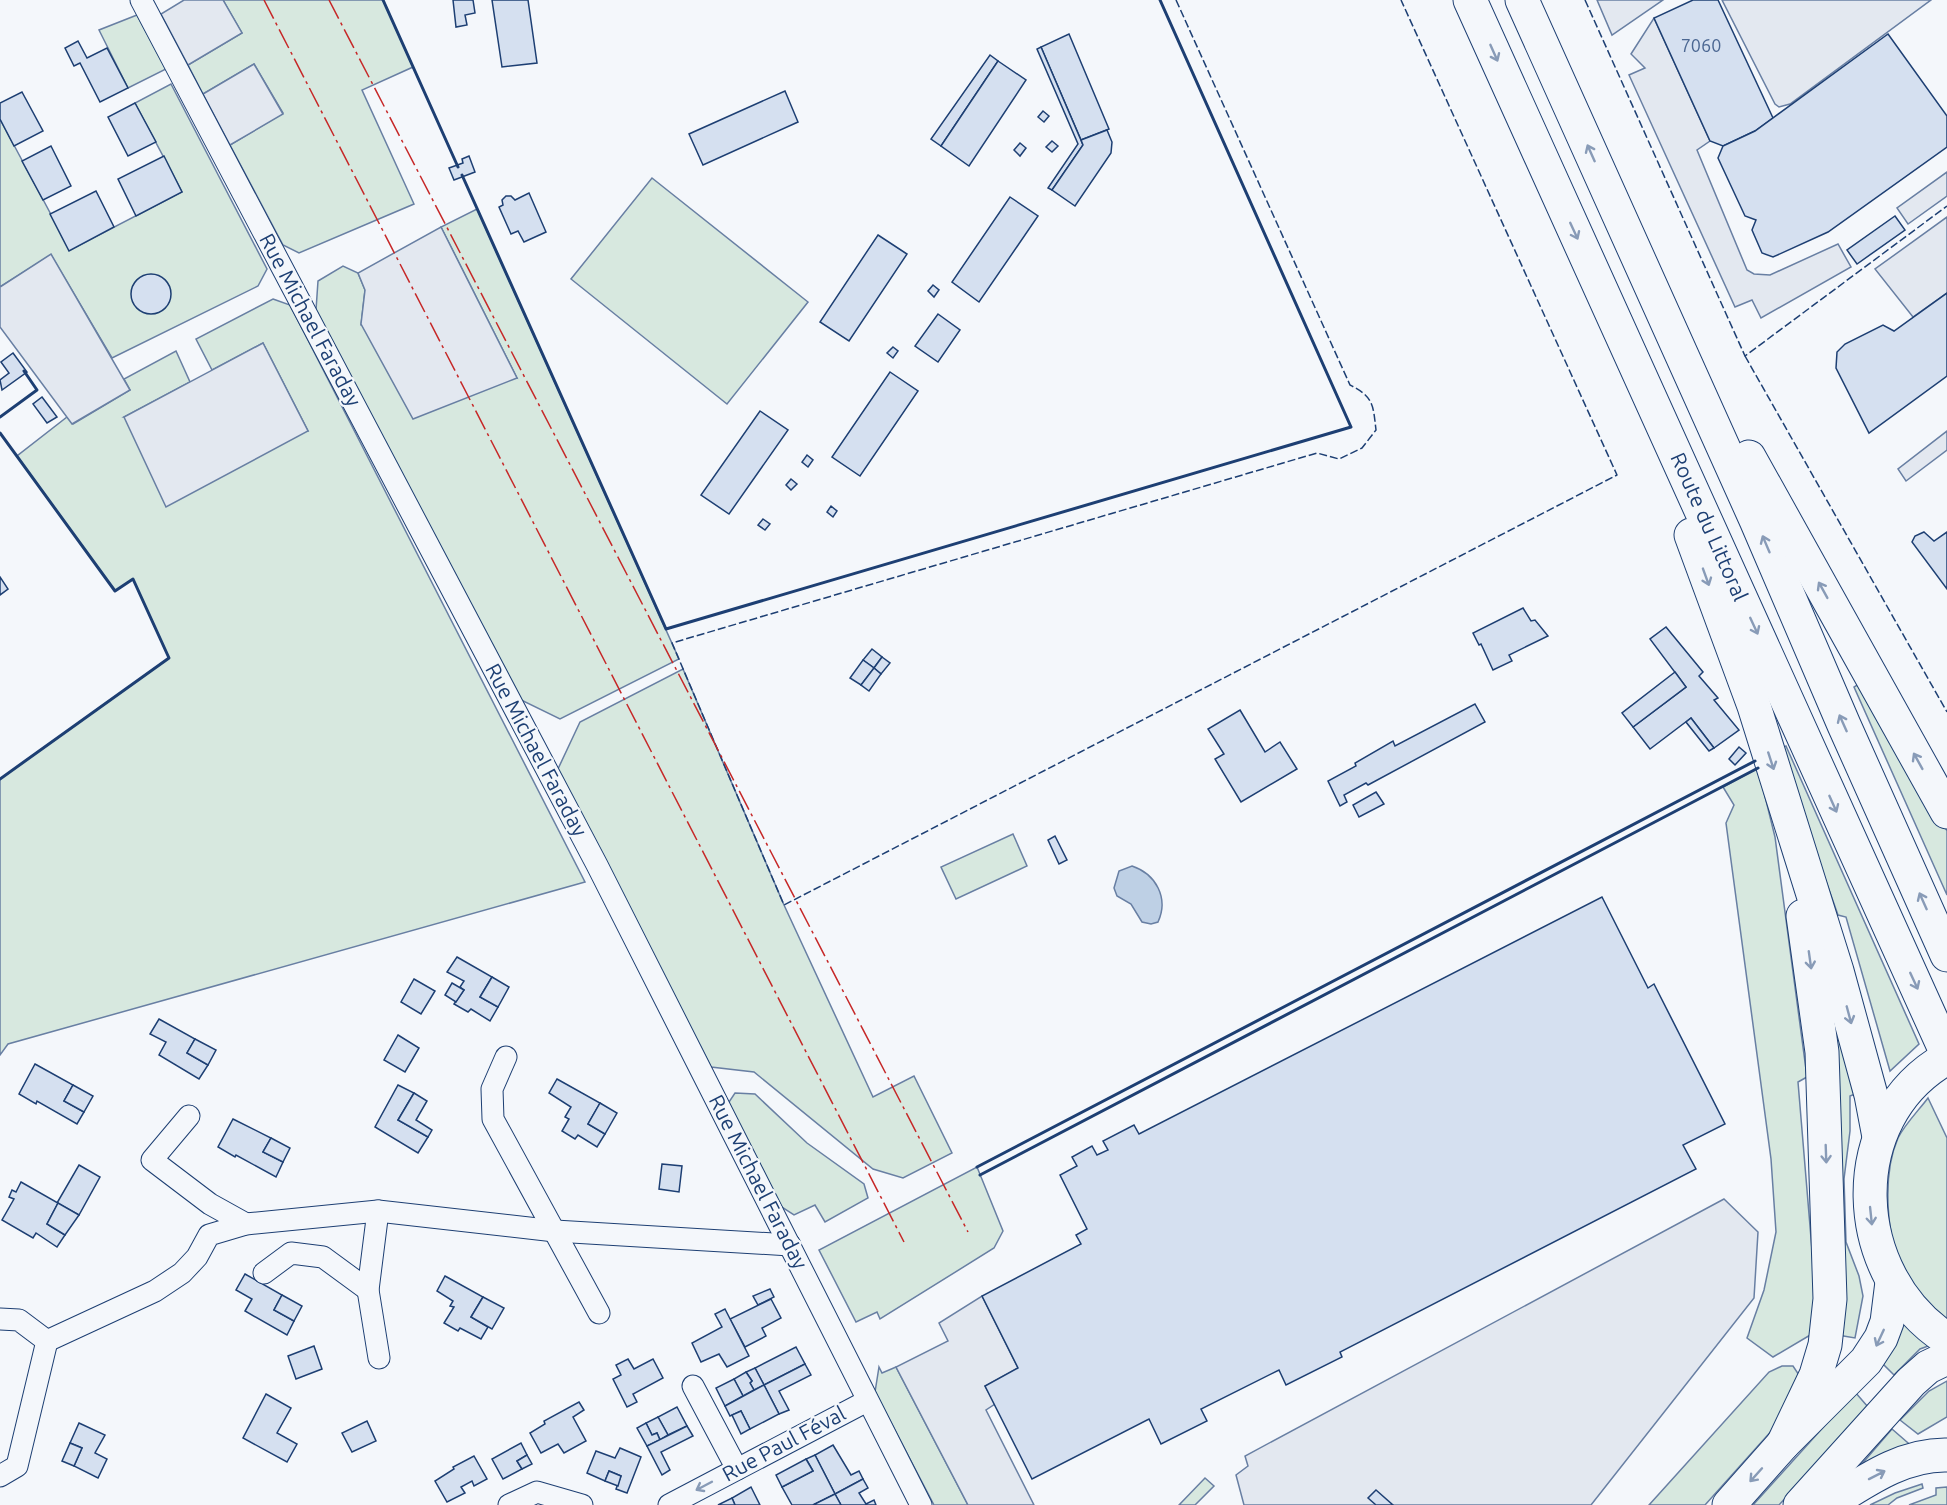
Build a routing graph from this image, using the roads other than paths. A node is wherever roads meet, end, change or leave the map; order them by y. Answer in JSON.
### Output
{"nodes":[{"id":1,"x":141,"y":0,"type":"edge"},
{"id":2,"x":1470,"y":0,"type":"edge"},
{"id":3,"x":1522,"y":0,"type":"edge"},
{"id":4,"x":1641,"y":264,"type":"junction"},
{"id":5,"x":1591,"y":267,"type":"junction"},
{"id":6,"x":1947,"y":812,"type":"edge"},
{"id":7,"x":1789,"y":819,"type":"junction"},
{"id":8,"x":1947,"y":954,"type":"edge"},
{"id":9,"x":1947,"y":1056,"type":"edge"},
{"id":10,"x":506,"y":1057,"type":"dead end"},
{"id":11,"x":189,"y":1116,"type":"dead end"},
{"id":12,"x":1879,"y":1137,"type":"junction"},
{"id":13,"x":378,"y":1211,"type":"junction"},
{"id":14,"x":246,"y":1224,"type":"junction"},
{"id":15,"x":555,"y":1231,"type":"junction"},
{"id":16,"x":790,"y":1245,"type":"junction"},
{"id":17,"x":264,"y":1273,"type":"dead end"},
{"id":18,"x":1892,"y":1282,"type":"junction"},
{"id":19,"x":368,"y":1290,"type":"junction"},
{"id":20,"x":599,"y":1313,"type":"dead end"},
{"id":21,"x":0,"y":1319,"type":"edge"},
{"id":22,"x":1947,"y":1339,"type":"edge"},
{"id":23,"x":47,"y":1341,"type":"junction"},
{"id":24,"x":379,"y":1358,"type":"dead end"},
{"id":25,"x":1947,"y":1358,"type":"edge"},
{"id":26,"x":693,"y":1386,"type":"dead end"},
{"id":27,"x":867,"y":1401,"type":"junction"},
{"id":28,"x":1783,"y":1444,"type":"junction"},
{"id":29,"x":1947,"y":1455,"type":"edge"},
{"id":30,"x":737,"y":1469,"type":"junction"},
{"id":31,"x":0,"y":1476,"type":"edge"},
{"id":32,"x":509,"y":1505,"type":"edge"},
{"id":33,"x":582,"y":1505,"type":"edge"},
{"id":34,"x":669,"y":1505,"type":"edge"},
{"id":35,"x":921,"y":1505,"type":"edge"},
{"id":36,"x":1729,"y":1505,"type":"edge"},
{"id":37,"x":1800,"y":1505,"type":"edge"},
{"id":38,"x":1827,"y":1505,"type":"edge"}],
"edges":[{"from":1,"to":16,"type":"street","name":"Rue Michael Faraday"},
{"from":2,"to":5,"type":"main road","name":"Route du Littoral","one_way":true},
{"from":4,"to":3,"type":"main road","one_way":true},
{"from":6,"to":4,"type":"main road","one_way":true},
{"from":8,"to":4,"type":"main road","one_way":true},
{"from":5,"to":7,"type":"main road","one_way":true},
{"from":5,"to":9,"type":"main road","name":"Route du Littoral","one_way":true},
{"from":7,"to":12,"type":"main road","one_way":true},
{"from":7,"to":28,"type":"main road","one_way":true},
{"from":9,"to":12,"type":"main road"},
{"from":10,"to":15,"type":"street"},
{"from":11,"to":14,"type":"street"},
{"from":12,"to":18,"type":"main road","one_way":true},
{"from":13,"to":14,"type":"street"},
{"from":13,"to":15,"type":"street"},
{"from":13,"to":19,"type":"street"},
{"from":14,"to":23,"type":"street"},
{"from":15,"to":16,"type":"street"},
{"from":15,"to":20,"type":"street"},
{"from":16,"to":27,"type":"street","name":"Rue Michael Faraday"},
{"from":17,"to":19,"type":"street"},
{"from":18,"to":22,"type":"main road"},
{"from":18,"to":28,"type":"main road","one_way":true},
{"from":19,"to":24,"type":"street"},
{"from":21,"to":23,"type":"street"},
{"from":23,"to":31,"type":"street"},
{"from":25,"to":37,"type":"main road"},
{"from":26,"to":30,"type":"street"},
{"from":27,"to":30,"type":"street","name":"Rue Paul Féval"},
{"from":27,"to":35,"type":"street","name":"Rue Michael Faraday"},
{"from":28,"to":36,"type":"main road","one_way":true},
{"from":38,"to":29,"type":"main road","one_way":true},
{"from":30,"to":34,"type":"street","name":"Rue Paul Féval","one_way":true},
{"from":32,"to":33,"type":"street"}]}
